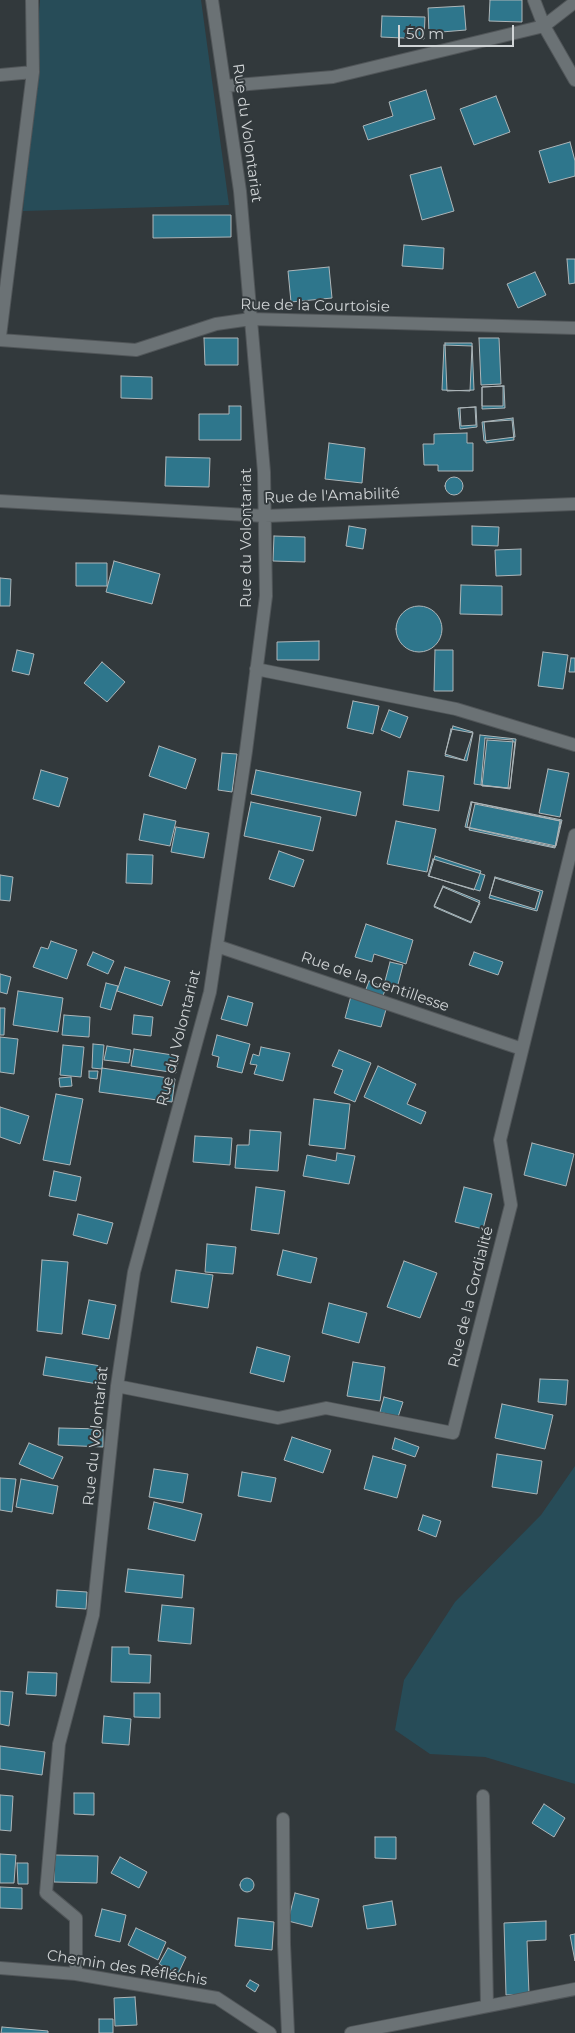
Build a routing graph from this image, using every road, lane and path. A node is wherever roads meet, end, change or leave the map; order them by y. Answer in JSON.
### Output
{"nodes":[{"id":1,"x":32,"y":0,"type":"edge"},
{"id":2,"x":212,"y":0,"type":"edge"},
{"id":3,"x":534,"y":0,"type":"edge"},
{"id":4,"x":575,"y":2,"type":"edge"},
{"id":5,"x":544,"y":26,"type":"junction"},
{"id":6,"x":33,"y":72,"type":"junction"},
{"id":7,"x":0,"y":75,"type":"edge"},
{"id":8,"x":575,"y":80,"type":"edge"},
{"id":9,"x":225,"y":86,"type":"junction"},
{"id":10,"x":251,"y":319,"type":"junction"},
{"id":11,"x":575,"y":328,"type":"edge"},
{"id":12,"x":0,"y":336,"type":"edge"},
{"id":13,"x":0,"y":340,"type":"edge"},
{"id":14,"x":0,"y":501,"type":"edge"},
{"id":15,"x":575,"y":504,"type":"edge"},
{"id":16,"x":265,"y":516,"type":"junction"},
{"id":17,"x":256,"y":669,"type":"junction"},
{"id":18,"x":575,"y":745,"type":"edge"},
{"id":19,"x":575,"y":835,"type":"edge"},
{"id":20,"x":217,"y":946,"type":"junction"},
{"id":21,"x":522,"y":1049,"type":"junction"},
{"id":22,"x":116,"y":1386,"type":"junction"},
{"id":23,"x":483,"y":1796,"type":"dead end"},
{"id":24,"x":283,"y":1819,"type":"dead end"},
{"id":25,"x":0,"y":1968,"type":"edge"},
{"id":26,"x":76,"y":1974,"type":"junction"},
{"id":27,"x":575,"y":1989,"type":"edge"},
{"id":28,"x":487,"y":2006,"type":"junction"},
{"id":29,"x":270,"y":2033,"type":"edge"},
{"id":30,"x":288,"y":2033,"type":"edge"},
{"id":31,"x":352,"y":2033,"type":"edge"}],
"edges":[{"from":1,"to":6,"type":"street"},
{"from":2,"to":9,"type":"street","name":"Rue du Volontariat"},
{"from":3,"to":5,"type":"street"},
{"from":4,"to":5,"type":"street"},
{"from":5,"to":8,"type":"street"},
{"from":5,"to":9,"type":"street"},
{"from":6,"to":7,"type":"street"},
{"from":6,"to":12,"type":"street"},
{"from":9,"to":10,"type":"street","name":"Rue du Volontariat"},
{"from":10,"to":11,"type":"street","name":"Rue de la Courtoisie"},
{"from":10,"to":13,"type":"street","name":"Rue de la Courtoisie"},
{"from":10,"to":16,"type":"street","name":"Rue du Volontariat"},
{"from":14,"to":16,"type":"street","name":"Rue de l'Amabilité"},
{"from":15,"to":16,"type":"street","name":"Rue de l'Amabilité"},
{"from":16,"to":17,"type":"street","name":"Rue du Volontariat"},
{"from":17,"to":18,"type":"street"},
{"from":17,"to":20,"type":"street","name":"Rue du Volontariat"},
{"from":19,"to":21,"type":"street","name":"Rue de la Cordialité"},
{"from":20,"to":21,"type":"street","name":"Rue de la Gentillesse"},
{"from":20,"to":22,"type":"street","name":"Rue du Volontariat"},
{"from":21,"to":22,"type":"street","name":"Rue de la Cordialité"},
{"from":22,"to":26,"type":"street","name":"Rue du Volontariat"},
{"from":23,"to":28,"type":"street"},
{"from":24,"to":30,"type":"street"},
{"from":25,"to":26,"type":"street","name":"Chemin des Réfléchis"},
{"from":26,"to":29,"type":"street","name":"Chemin des Réfléchis"},
{"from":27,"to":28,"type":"street"},
{"from":28,"to":31,"type":"street"}]}
